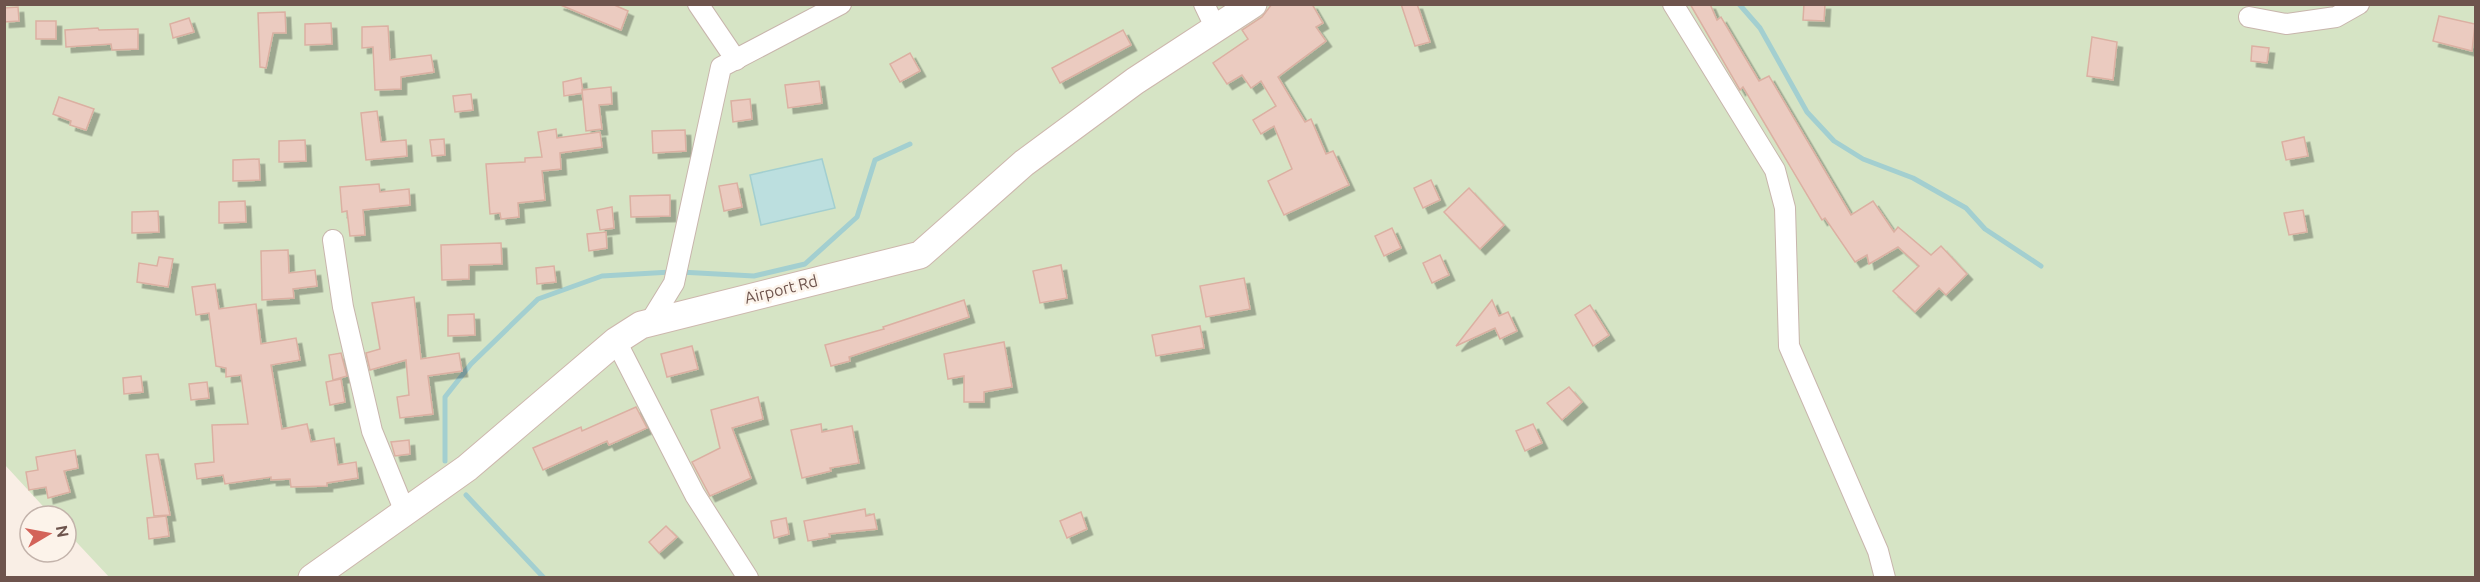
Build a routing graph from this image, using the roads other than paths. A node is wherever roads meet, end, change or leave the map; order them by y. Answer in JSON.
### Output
{"nodes":[{"id":1,"x":698,"y":4,"type":"edge"},
{"id":2,"x":840,"y":4,"type":"edge"},
{"id":3,"x":1204,"y":4,"type":"edge"},
{"id":4,"x":1253,"y":4,"type":"edge"},
{"id":5,"x":1673,"y":4,"type":"edge"},
{"id":6,"x":2359,"y":4,"type":"edge"},
{"id":7,"x":2248,"y":17,"type":"dead end"},
{"id":8,"x":1215,"y":29,"type":"junction"},
{"id":9,"x":736,"y":60,"type":"junction"},
{"id":10,"x":333,"y":240,"type":"dead end"},
{"id":11,"x":650,"y":322,"type":"junction"},
{"id":12,"x":616,"y":341,"type":"junction"},
{"id":13,"x":405,"y":512,"type":"junction"},
{"id":14,"x":312,"y":578,"type":"edge"},
{"id":15,"x":748,"y":578,"type":"edge"},
{"id":16,"x":1885,"y":578,"type":"edge"}],
"edges":[{"from":1,"to":9,"type":"street"},
{"from":2,"to":9,"type":"street"},
{"from":3,"to":8,"type":"street"},
{"from":4,"to":8,"type":"main road","name":"Airport Rd"},
{"from":5,"to":16,"type":"street"},
{"from":6,"to":7,"type":"street"},
{"from":8,"to":11,"type":"main road","name":"Airport Rd"},
{"from":9,"to":11,"type":"street"},
{"from":10,"to":13,"type":"street"},
{"from":11,"to":12,"type":"main road","name":"Airport Rd"},
{"from":12,"to":13,"type":"main road","name":"Airport Rd"},
{"from":12,"to":15,"type":"street"},
{"from":13,"to":14,"type":"main road","name":"Airport Rd"}]}
